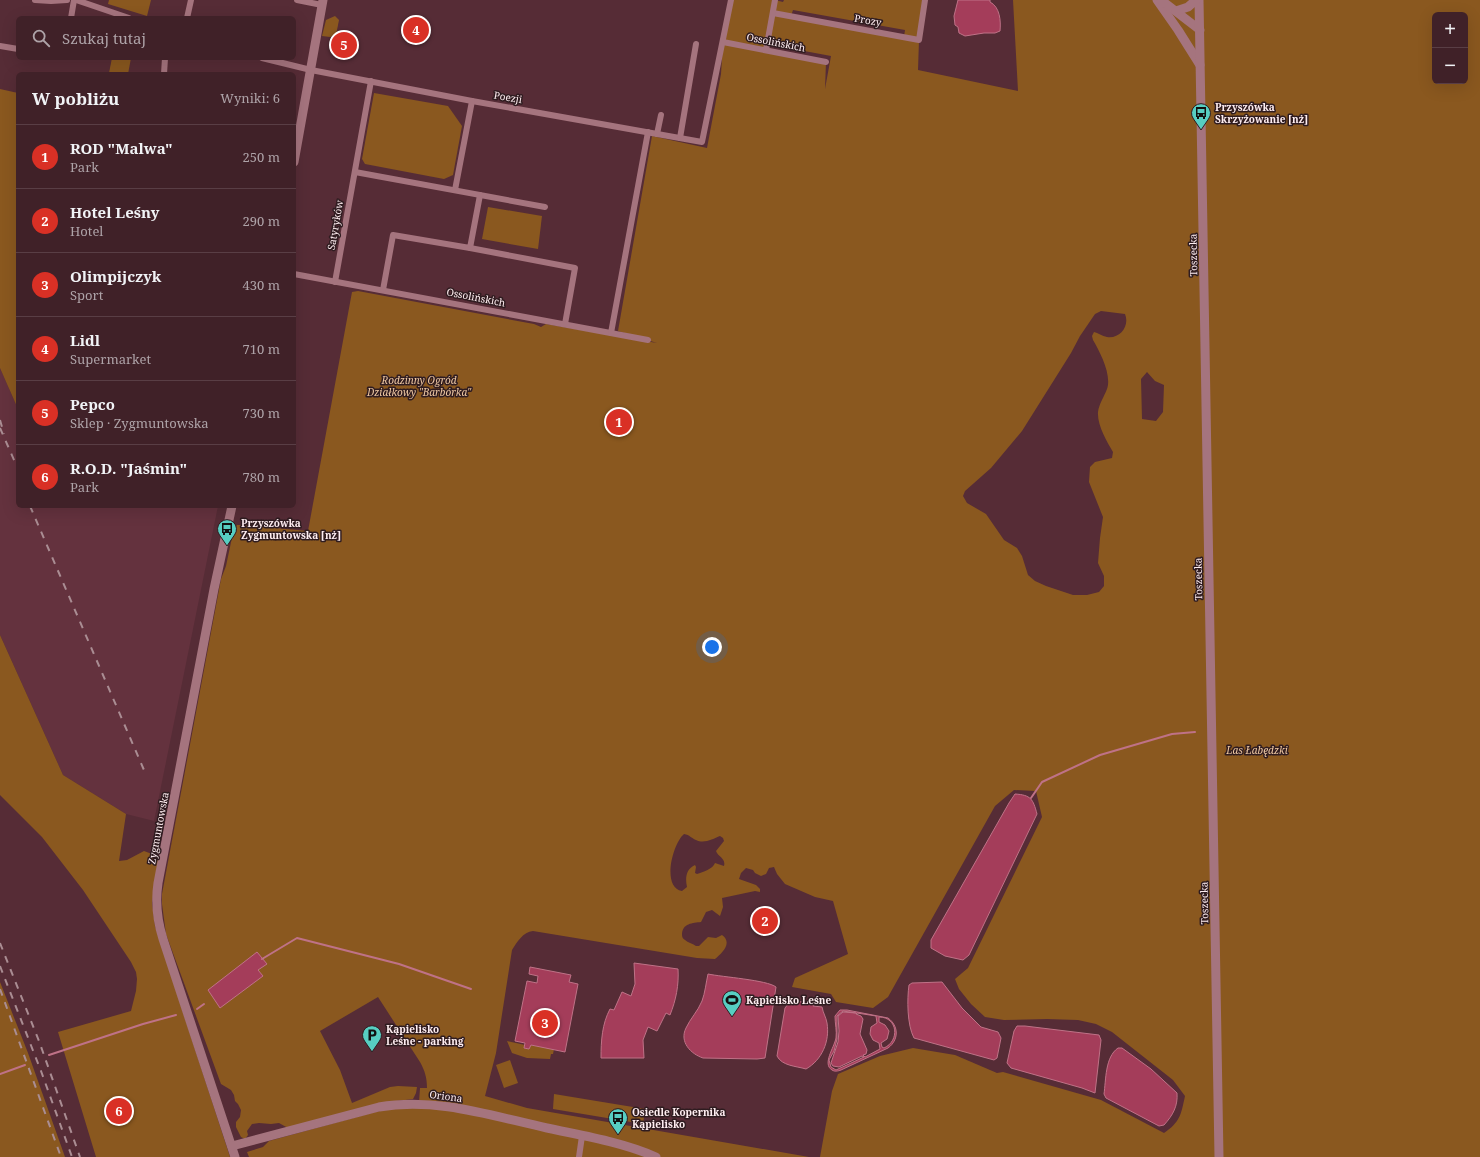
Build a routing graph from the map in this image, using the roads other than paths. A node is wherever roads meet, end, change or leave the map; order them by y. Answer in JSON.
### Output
{"nodes":[{"id":1,"x":35,"y":0,"type":"edge"},
{"id":2,"x":67,"y":0,"type":"edge"},
{"id":3,"x":75,"y":0,"type":"edge"},
{"id":4,"x":191,"y":0,"type":"edge"},
{"id":5,"x":297,"y":0,"type":"edge"},
{"id":6,"x":731,"y":0,"type":"edge"},
{"id":7,"x":776,"y":0,"type":"edge"},
{"id":8,"x":925,"y":0,"type":"edge"},
{"id":9,"x":1157,"y":0,"type":"edge"},
{"id":10,"x":1161,"y":0,"type":"edge"},
{"id":11,"x":1196,"y":0,"type":"edge"},
{"id":12,"x":1199,"y":0,"type":"edge"},
{"id":13,"x":323,"y":2,"type":"edge"},
{"id":14,"x":1176,"y":11,"type":"junction"},
{"id":15,"x":773,"y":13,"type":"junction"},
{"id":16,"x":72,"y":16,"type":"edge"},
{"id":17,"x":123,"y":16,"type":"edge"},
{"id":18,"x":187,"y":16,"type":"edge"},
{"id":19,"x":1178,"y":30,"type":"junction"},
{"id":20,"x":1200,"y":30,"type":"junction"},
{"id":21,"x":723,"y":42,"type":"junction"},
{"id":22,"x":696,"y":44,"type":"dead end"},
{"id":23,"x":0,"y":46,"type":"edge"},
{"id":24,"x":16,"y":49,"type":"edge"},
{"id":25,"x":766,"y":50,"type":"junction"},
{"id":26,"x":165,"y":60,"type":"edge"},
{"id":27,"x":270,"y":60,"type":"edge"},
{"id":28,"x":826,"y":62,"type":"dead end"},
{"id":29,"x":1201,"y":66,"type":"junction"},
{"id":30,"x":311,"y":70,"type":"junction"},
{"id":31,"x":164,"y":72,"type":"edge"},
{"id":32,"x":372,"y":81,"type":"junction"},
{"id":33,"x":472,"y":101,"type":"junction"},
{"id":34,"x":661,"y":115,"type":"dead end"},
{"id":35,"x":648,"y":132,"type":"junction"},
{"id":36,"x":657,"y":134,"type":"junction"},
{"id":37,"x":680,"y":138,"type":"junction"},
{"id":38,"x":296,"y":151,"type":"edge"},
{"id":39,"x":355,"y":172,"type":"junction"},
{"id":40,"x":455,"y":190,"type":"junction"},
{"id":41,"x":480,"y":195,"type":"junction"},
{"id":42,"x":546,"y":207,"type":"dead end"},
{"id":43,"x":470,"y":248,"type":"junction"},
{"id":44,"x":296,"y":274,"type":"edge"},
{"id":45,"x":336,"y":282,"type":"junction"},
{"id":46,"x":383,"y":290,"type":"junction"},
{"id":47,"x":565,"y":324,"type":"junction"},
{"id":48,"x":611,"y":333,"type":"junction"},
{"id":49,"x":648,"y":340,"type":"dead end"},
{"id":50,"x":232,"y":508,"type":"edge"},
{"id":51,"x":582,"y":1136,"type":"junction"},
{"id":52,"x":232,"y":1146,"type":"junction"},
{"id":53,"x":235,"y":1157,"type":"edge"},
{"id":54,"x":579,"y":1157,"type":"edge"},
{"id":55,"x":656,"y":1157,"type":"edge"},
{"id":56,"x":1219,"y":1157,"type":"edge"}],
"edges":[{"from":1,"to":2,"type":"street"},
{"from":3,"to":16,"type":"street"},
{"from":3,"to":17,"type":"street"},
{"from":4,"to":18,"type":"street"},
{"from":5,"to":13,"type":"street"},
{"from":6,"to":21,"type":"street"},
{"from":7,"to":15,"type":"street"},
{"from":8,"to":15,"type":"street","name":"Prozy"},
{"from":9,"to":19,"type":"street"},
{"from":10,"to":14,"type":"street"},
{"from":11,"to":14,"type":"street"},
{"from":12,"to":20,"type":"street","name":"Toszecka"},
{"from":13,"to":30,"type":"street"},
{"from":14,"to":20,"type":"street"},
{"from":15,"to":25,"type":"street"},
{"from":19,"to":20,"type":"street"},
{"from":19,"to":29,"type":"street"},
{"from":20,"to":29,"type":"street","name":"Toszecka"},
{"from":21,"to":25,"type":"street","name":"Ossolińskich"},
{"from":21,"to":37,"type":"street","name":"Poezji"},
{"from":22,"to":37,"type":"street"},
{"from":23,"to":24,"type":"street"},
{"from":25,"to":28,"type":"street","name":"Ossolińskich"},
{"from":26,"to":31,"type":"street"},
{"from":27,"to":30,"type":"street","name":"Poezji"},
{"from":29,"to":56,"type":"street","name":"Toszecka"},
{"from":30,"to":32,"type":"street","name":"Poezji"},
{"from":30,"to":38,"type":"street"},
{"from":32,"to":33,"type":"street","name":"Poezji"},
{"from":32,"to":39,"type":"street","name":"Satyryków"},
{"from":33,"to":35,"type":"street","name":"Poezji"},
{"from":33,"to":40,"type":"street"},
{"from":34,"to":36,"type":"street"},
{"from":35,"to":36,"type":"street","name":"Poezji"},
{"from":35,"to":48,"type":"street"},
{"from":36,"to":37,"type":"street","name":"Poezji"},
{"from":39,"to":40,"type":"street"},
{"from":39,"to":45,"type":"street","name":"Satyryków"},
{"from":40,"to":41,"type":"street"},
{"from":41,"to":42,"type":"street"},
{"from":41,"to":43,"type":"street"},
{"from":43,"to":46,"type":"street"},
{"from":43,"to":47,"type":"street"},
{"from":44,"to":45,"type":"street","name":"Ossolińskich"},
{"from":45,"to":46,"type":"street","name":"Ossolińskich"},
{"from":46,"to":47,"type":"street","name":"Ossolińskich"},
{"from":47,"to":48,"type":"street","name":"Ossolińskich"},
{"from":48,"to":49,"type":"street","name":"Ossolińskich"},
{"from":50,"to":52,"type":"street","name":"Zygmuntowska"},
{"from":51,"to":52,"type":"street","name":"Oriona"},
{"from":51,"to":54,"type":"street"},
{"from":51,"to":55,"type":"street","name":"Oriona"},
{"from":52,"to":53,"type":"street","name":"Zygmuntowska"}]}
